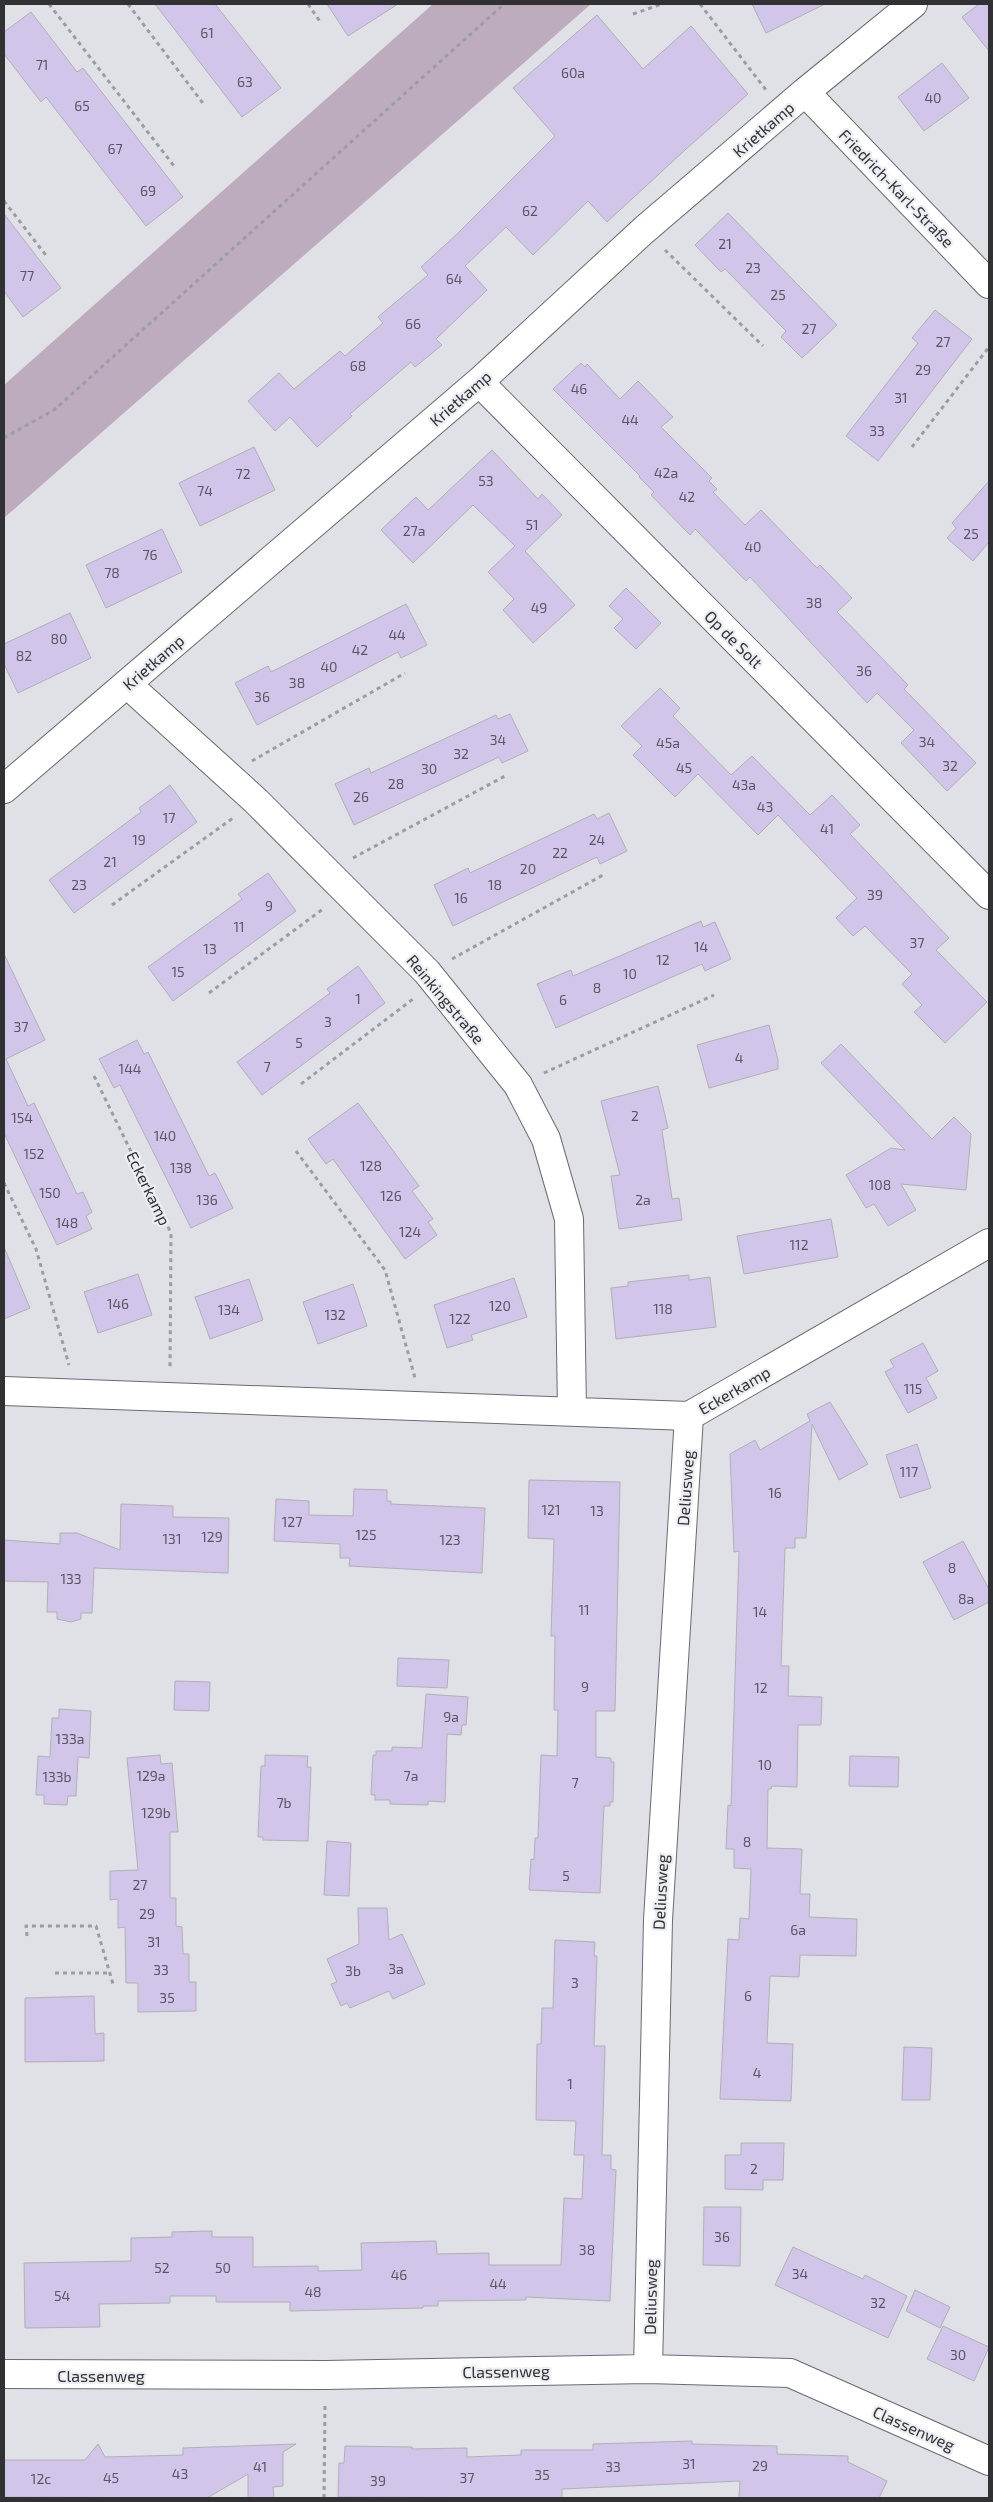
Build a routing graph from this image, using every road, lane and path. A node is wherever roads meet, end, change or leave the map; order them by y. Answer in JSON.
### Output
{"nodes":[{"id":1,"x":49,"y":4,"type":"edge"},
{"id":2,"x":128,"y":4,"type":"edge"},
{"id":3,"x":308,"y":4,"type":"edge"},
{"id":4,"x":504,"y":4,"type":"edge"},
{"id":5,"x":662,"y":4,"type":"edge"},
{"id":6,"x":700,"y":4,"type":"edge"},
{"id":7,"x":914,"y":4,"type":"edge"},
{"id":8,"x":633,"y":14,"type":"dead end"},
{"id":9,"x":321,"y":23,"type":"dead end"},
{"id":10,"x":805,"y":92,"type":"junction"},
{"id":11,"x":205,"y":106,"type":"dead end"},
{"id":12,"x":783,"y":112,"type":"junction"},
{"id":13,"x":174,"y":166,"type":"dead end"},
{"id":14,"x":4,"y":201,"type":"edge"},
{"id":15,"x":644,"y":230,"type":"junction"},
{"id":16,"x":48,"y":258,"type":"dead end"},
{"id":17,"x":989,"y":284,"type":"edge"},
{"id":18,"x":763,"y":346,"type":"dead end"},
{"id":19,"x":989,"y":347,"type":"edge"},
{"id":20,"x":479,"y":382,"type":"junction"},
{"id":21,"x":4,"y":438,"type":"edge"},
{"id":22,"x":912,"y":447,"type":"dead end"},
{"id":23,"x":405,"y":672,"type":"dead end"},
{"id":24,"x":127,"y":684,"type":"junction"},
{"id":25,"x":228,"y":775,"type":"junction"},
{"id":26,"x":505,"y":776,"type":"dead end"},
{"id":27,"x":4,"y":789,"type":"edge"},
{"id":28,"x":256,"y":801,"type":"junction"},
{"id":29,"x":328,"y":871,"type":"junction"},
{"id":30,"x":603,"y":875,"type":"dead end"},
{"id":31,"x":348,"y":891,"type":"junction"},
{"id":32,"x":989,"y":895,"type":"edge"},
{"id":33,"x":112,"y":905,"type":"dead end"},
{"id":34,"x":431,"y":977,"type":"junction"},
{"id":35,"x":209,"y":993,"type":"dead end"},
{"id":36,"x":714,"y":995,"type":"dead end"},
{"id":37,"x":94,"y":1076,"type":"dead end"},
{"id":38,"x":301,"y":1084,"type":"dead end"},
{"id":39,"x":518,"y":1085,"type":"junction"},
{"id":40,"x":296,"y":1151,"type":"dead end"},
{"id":41,"x":4,"y":1183,"type":"edge"},
{"id":42,"x":989,"y":1242,"type":"edge"},
{"id":43,"x":4,"y":1391,"type":"edge"},
{"id":44,"x":77,"y":1394,"type":"junction"},
{"id":45,"x":170,"y":1398,"type":"junction"},
{"id":46,"x":417,"y":1406,"type":"junction"},
{"id":47,"x":572,"y":1411,"type":"junction"},
{"id":48,"x":689,"y":1416,"type":"junction"},
{"id":49,"x":27,"y":1936,"type":"dead end"},
{"id":50,"x":55,"y":1973,"type":"dead end"},
{"id":51,"x":110,"y":1973,"type":"junction"},
{"id":52,"x":113,"y":1984,"type":"dead end"},
{"id":53,"x":648,"y":2369,"type":"junction"},
{"id":54,"x":4,"y":2374,"type":"edge"},
{"id":55,"x":326,"y":2375,"type":"junction"},
{"id":56,"x":989,"y":2461,"type":"edge"},
{"id":57,"x":324,"y":2498,"type":"edge"}],
"edges":[{"from":1,"to":13,"type":"path"},
{"from":2,"to":11,"type":"path"},
{"from":3,"to":9,"type":"path"},
{"from":4,"to":21,"type":"path"},
{"from":5,"to":8,"type":"path"},
{"from":6,"to":12,"type":"path"},
{"from":7,"to":10,"type":"street","name":"Krietkamp"},
{"from":10,"to":12,"type":"street","name":"Krietkamp"},
{"from":10,"to":17,"type":"street","name":"Friedrich-Karl-Straße"},
{"from":12,"to":15,"type":"street","name":"Krietkamp"},
{"from":14,"to":16,"type":"path"},
{"from":15,"to":18,"type":"path"},
{"from":15,"to":20,"type":"street","name":"Krietkamp"},
{"from":19,"to":22,"type":"path"},
{"from":20,"to":24,"type":"street","name":"Krietkamp"},
{"from":20,"to":32,"type":"street","name":"Op de Solt"},
{"from":23,"to":25,"type":"path"},
{"from":24,"to":25,"type":"street","name":"Reinkingstraße"},
{"from":24,"to":27,"type":"street","name":"Krietkamp"},
{"from":25,"to":28,"type":"street","name":"Reinkingstraße"},
{"from":26,"to":29,"type":"path"},
{"from":28,"to":29,"type":"street","name":"Reinkingstraße"},
{"from":28,"to":33,"type":"path"},
{"from":29,"to":31,"type":"street","name":"Reinkingstraße"},
{"from":30,"to":34,"type":"path"},
{"from":31,"to":34,"type":"street","name":"Reinkingstraße"},
{"from":31,"to":35,"type":"path"},
{"from":34,"to":38,"type":"path"},
{"from":34,"to":39,"type":"street","name":"Reinkingstraße"},
{"from":36,"to":39,"type":"path"},
{"from":37,"to":45,"type":"path","name":"Eckerkamp"},
{"from":39,"to":47,"type":"street","name":"Reinkingstraße"},
{"from":40,"to":46,"type":"path"},
{"from":41,"to":44,"type":"path"},
{"from":42,"to":48,"type":"street","name":"Eckerkamp"},
{"from":43,"to":44,"type":"street","name":"Eckerkamp"},
{"from":44,"to":45,"type":"street","name":"Eckerkamp"},
{"from":45,"to":46,"type":"street","name":"Eckerkamp"},
{"from":46,"to":47,"type":"street","name":"Eckerkamp"},
{"from":47,"to":48,"type":"street","name":"Eckerkamp"},
{"from":48,"to":53,"type":"street","name":"Deliusweg"},
{"from":49,"to":51,"type":"path"},
{"from":50,"to":51,"type":"path"},
{"from":51,"to":52,"type":"path"},
{"from":53,"to":55,"type":"street","name":"Classenweg"},
{"from":53,"to":56,"type":"street","name":"Classenweg"},
{"from":54,"to":55,"type":"street","name":"Classenweg"},
{"from":55,"to":57,"type":"path"}]}
